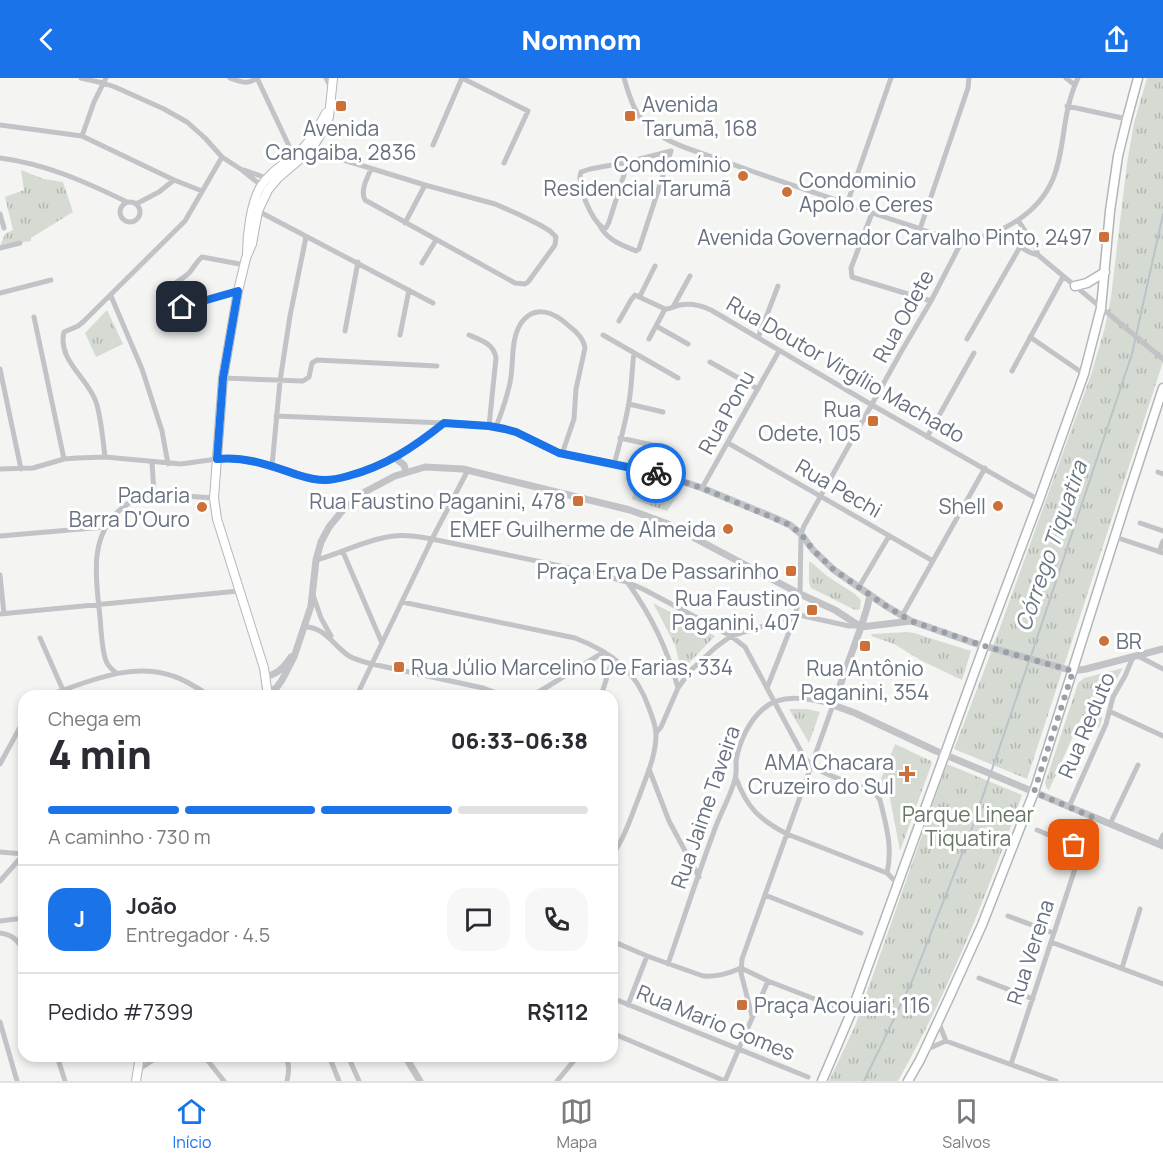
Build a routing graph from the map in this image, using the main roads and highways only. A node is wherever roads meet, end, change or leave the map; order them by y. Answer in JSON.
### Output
{"nodes":[{"id":1,"x":333,"y":78,"type":"edge"},
{"id":2,"x":1138,"y":78,"type":"edge"},
{"id":3,"x":329,"y":105,"type":"junction"},
{"id":4,"x":271,"y":181,"type":"junction"},
{"id":5,"x":265,"y":188,"type":"junction"},
{"id":6,"x":246,"y":262,"type":"junction"},
{"id":7,"x":1105,"y":272,"type":"junction"},
{"id":8,"x":1075,"y":286,"type":"road end"},
{"id":9,"x":1163,"y":388,"type":"edge"},
{"id":10,"x":267,"y":690,"type":"edge"},
{"id":11,"x":138,"y":1062,"type":"edge"},
{"id":12,"x":136,"y":1081,"type":"edge"},
{"id":13,"x":822,"y":1081,"type":"edge"},
{"id":14,"x":908,"y":1081,"type":"edge"}],
"edges":[{"from":1,"to":3,"type":"main road"},
{"from":2,"to":7,"type":"main road"},
{"from":3,"to":4,"type":"main road"},
{"from":3,"to":4,"type":"main road"},
{"from":4,"to":5,"type":"main road"},
{"from":5,"to":6,"type":"main road"},
{"from":5,"to":6,"type":"main road"},
{"from":6,"to":10,"type":"main road"},
{"from":7,"to":8,"type":"main road"},
{"from":7,"to":13,"type":"main road"},
{"from":9,"to":14,"type":"main road"},
{"from":11,"to":12,"type":"main road"}]}
